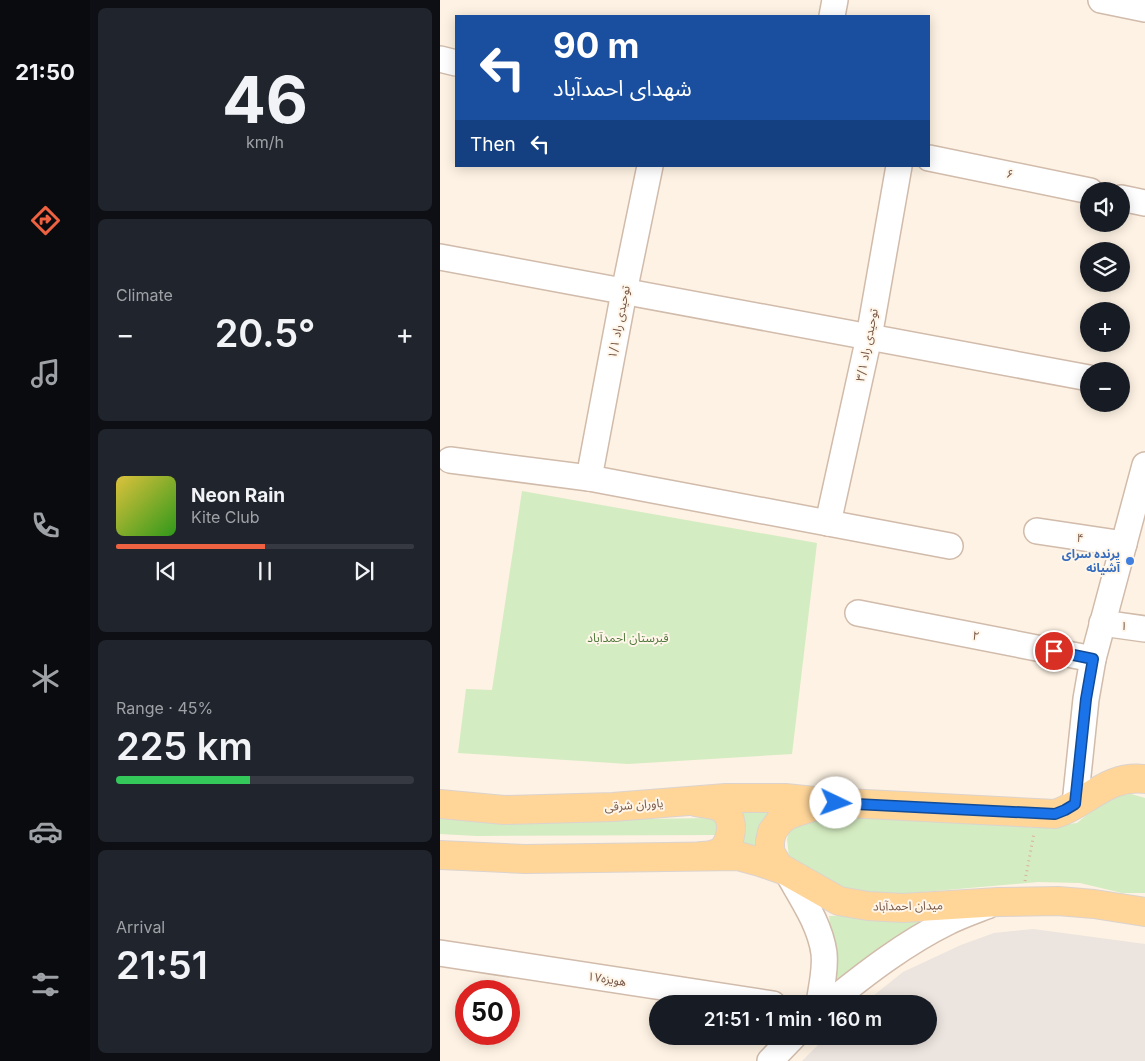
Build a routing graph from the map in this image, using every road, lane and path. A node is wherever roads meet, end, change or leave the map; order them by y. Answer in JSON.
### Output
{"nodes":[{"id":1,"x":835,"y":0,"type":"edge"},
{"id":2,"x":1101,"y":0,"type":"edge"},
{"id":3,"x":1145,"y":9,"type":"edge"},
{"id":4,"x":832,"y":15,"type":"edge"},
{"id":5,"x":440,"y":59,"type":"edge"},
{"id":6,"x":455,"y":63,"type":"edge"},
{"id":7,"x":930,"y":158,"type":"edge"},
{"id":8,"x":650,"y":167,"type":"edge"},
{"id":9,"x":899,"y":167,"type":"edge"},
{"id":10,"x":1080,"y":189,"type":"edge"},
{"id":11,"x":1130,"y":200,"type":"edge"},
{"id":12,"x":1145,"y":203,"type":"edge"},
{"id":13,"x":440,"y":257,"type":"edge"},
{"id":14,"x":624,"y":292,"type":"junction"},
{"id":15,"x":869,"y":337,"type":"junction"},
{"id":16,"x":1080,"y":376,"type":"edge"},
{"id":17,"x":450,"y":460,"type":"dead end"},
{"id":18,"x":1145,"y":465,"type":"edge"},
{"id":19,"x":589,"y":478,"type":"junction"},
{"id":20,"x":828,"y":523,"type":"junction"},
{"id":21,"x":1037,"y":531,"type":"dead end"},
{"id":22,"x":1124,"y":544,"type":"junction"},
{"id":23,"x":950,"y":546,"type":"dead end"},
{"id":24,"x":858,"y":613,"type":"dead end"},
{"id":25,"x":1102,"y":623,"type":"junction"},
{"id":26,"x":1145,"y":629,"type":"edge"},
{"id":27,"x":1093,"y":659,"type":"junction"},
{"id":28,"x":1145,"y":779,"type":"edge"},
{"id":29,"x":691,"y":802,"type":"junction"},
{"id":30,"x":828,"y":802,"type":"junction"},
{"id":31,"x":440,"y":804,"type":"edge"},
{"id":32,"x":1075,"y":804,"type":"junction"},
{"id":33,"x":1038,"y":813,"type":"junction"},
{"id":34,"x":440,"y":855,"type":"edge"},
{"id":35,"x":696,"y":857,"type":"junction"},
{"id":36,"x":787,"y":872,"type":"junction"},
{"id":37,"x":1010,"y":902,"type":"junction"},
{"id":38,"x":1132,"y":910,"type":"edge"},
{"id":39,"x":1145,"y":920,"type":"edge"},
{"id":40,"x":440,"y":953,"type":"edge"},
{"id":41,"x":714,"y":995,"type":"edge"},
{"id":42,"x":820,"y":995,"type":"edge"},
{"id":43,"x":839,"y":995,"type":"edge"},
{"id":44,"x":785,"y":1045,"type":"edge"},
{"id":45,"x":770,"y":1061,"type":"edge"}],
"edges":[{"from":1,"to":4,"type":"street"},
{"from":2,"to":3,"type":"street"},
{"from":5,"to":6,"type":"street"},
{"from":7,"to":10,"type":"street","name":"۶"},
{"from":8,"to":14,"type":"street","name":"۱/۱ توحیدی راد"},
{"from":9,"to":15,"type":"street","name":"۳/۱ توحیدی راد"},
{"from":11,"to":12,"type":"street"},
{"from":13,"to":14,"type":"street"},
{"from":14,"to":15,"type":"street"},
{"from":14,"to":19,"type":"street","name":"۱/۱ توحیدی راد"},
{"from":15,"to":16,"type":"street"},
{"from":15,"to":20,"type":"street","name":"۳/۱ توحیدی راد"},
{"from":17,"to":19,"type":"street"},
{"from":18,"to":22,"type":"street"},
{"from":19,"to":20,"type":"street"},
{"from":20,"to":23,"type":"street"},
{"from":21,"to":22,"type":"street","name":"۴"},
{"from":22,"to":25,"type":"street"},
{"from":24,"to":27,"type":"street","name":"۲"},
{"from":25,"to":26,"type":"street","name":"۱"},
{"from":25,"to":27,"type":"street"},
{"from":27,"to":32,"type":"street"},
{"from":28,"to":32,"type":"main road","name":"میدان احمدآباد"},
{"from":29,"to":30,"type":"main road","name":"یاوران شرقی"},
{"from":29,"to":31,"type":"main road","name":"یاوران شرقی"},
{"from":29,"to":35,"type":"main road"},
{"from":30,"to":33,"type":"main road","name":"میدان احمدآباد"},
{"from":30,"to":36,"type":"main road","name":"میدان احمدآباد"},
{"from":32,"to":33,"type":"main road","name":"میدان احمدآباد"},
{"from":33,"to":37,"type":"path"},
{"from":34,"to":35,"type":"main road"},
{"from":35,"to":36,"type":"main road"},
{"from":36,"to":37,"type":"main road","name":"میدان احمدآباد"},
{"from":36,"to":42,"type":"street"},
{"from":37,"to":38,"type":"main road","name":"میدان احمدآباد"},
{"from":37,"to":43,"type":"street"},
{"from":38,"to":39,"type":"street"},
{"from":40,"to":41,"type":"street","name":"هویزه۱۷"},
{"from":44,"to":45,"type":"street"}]}
